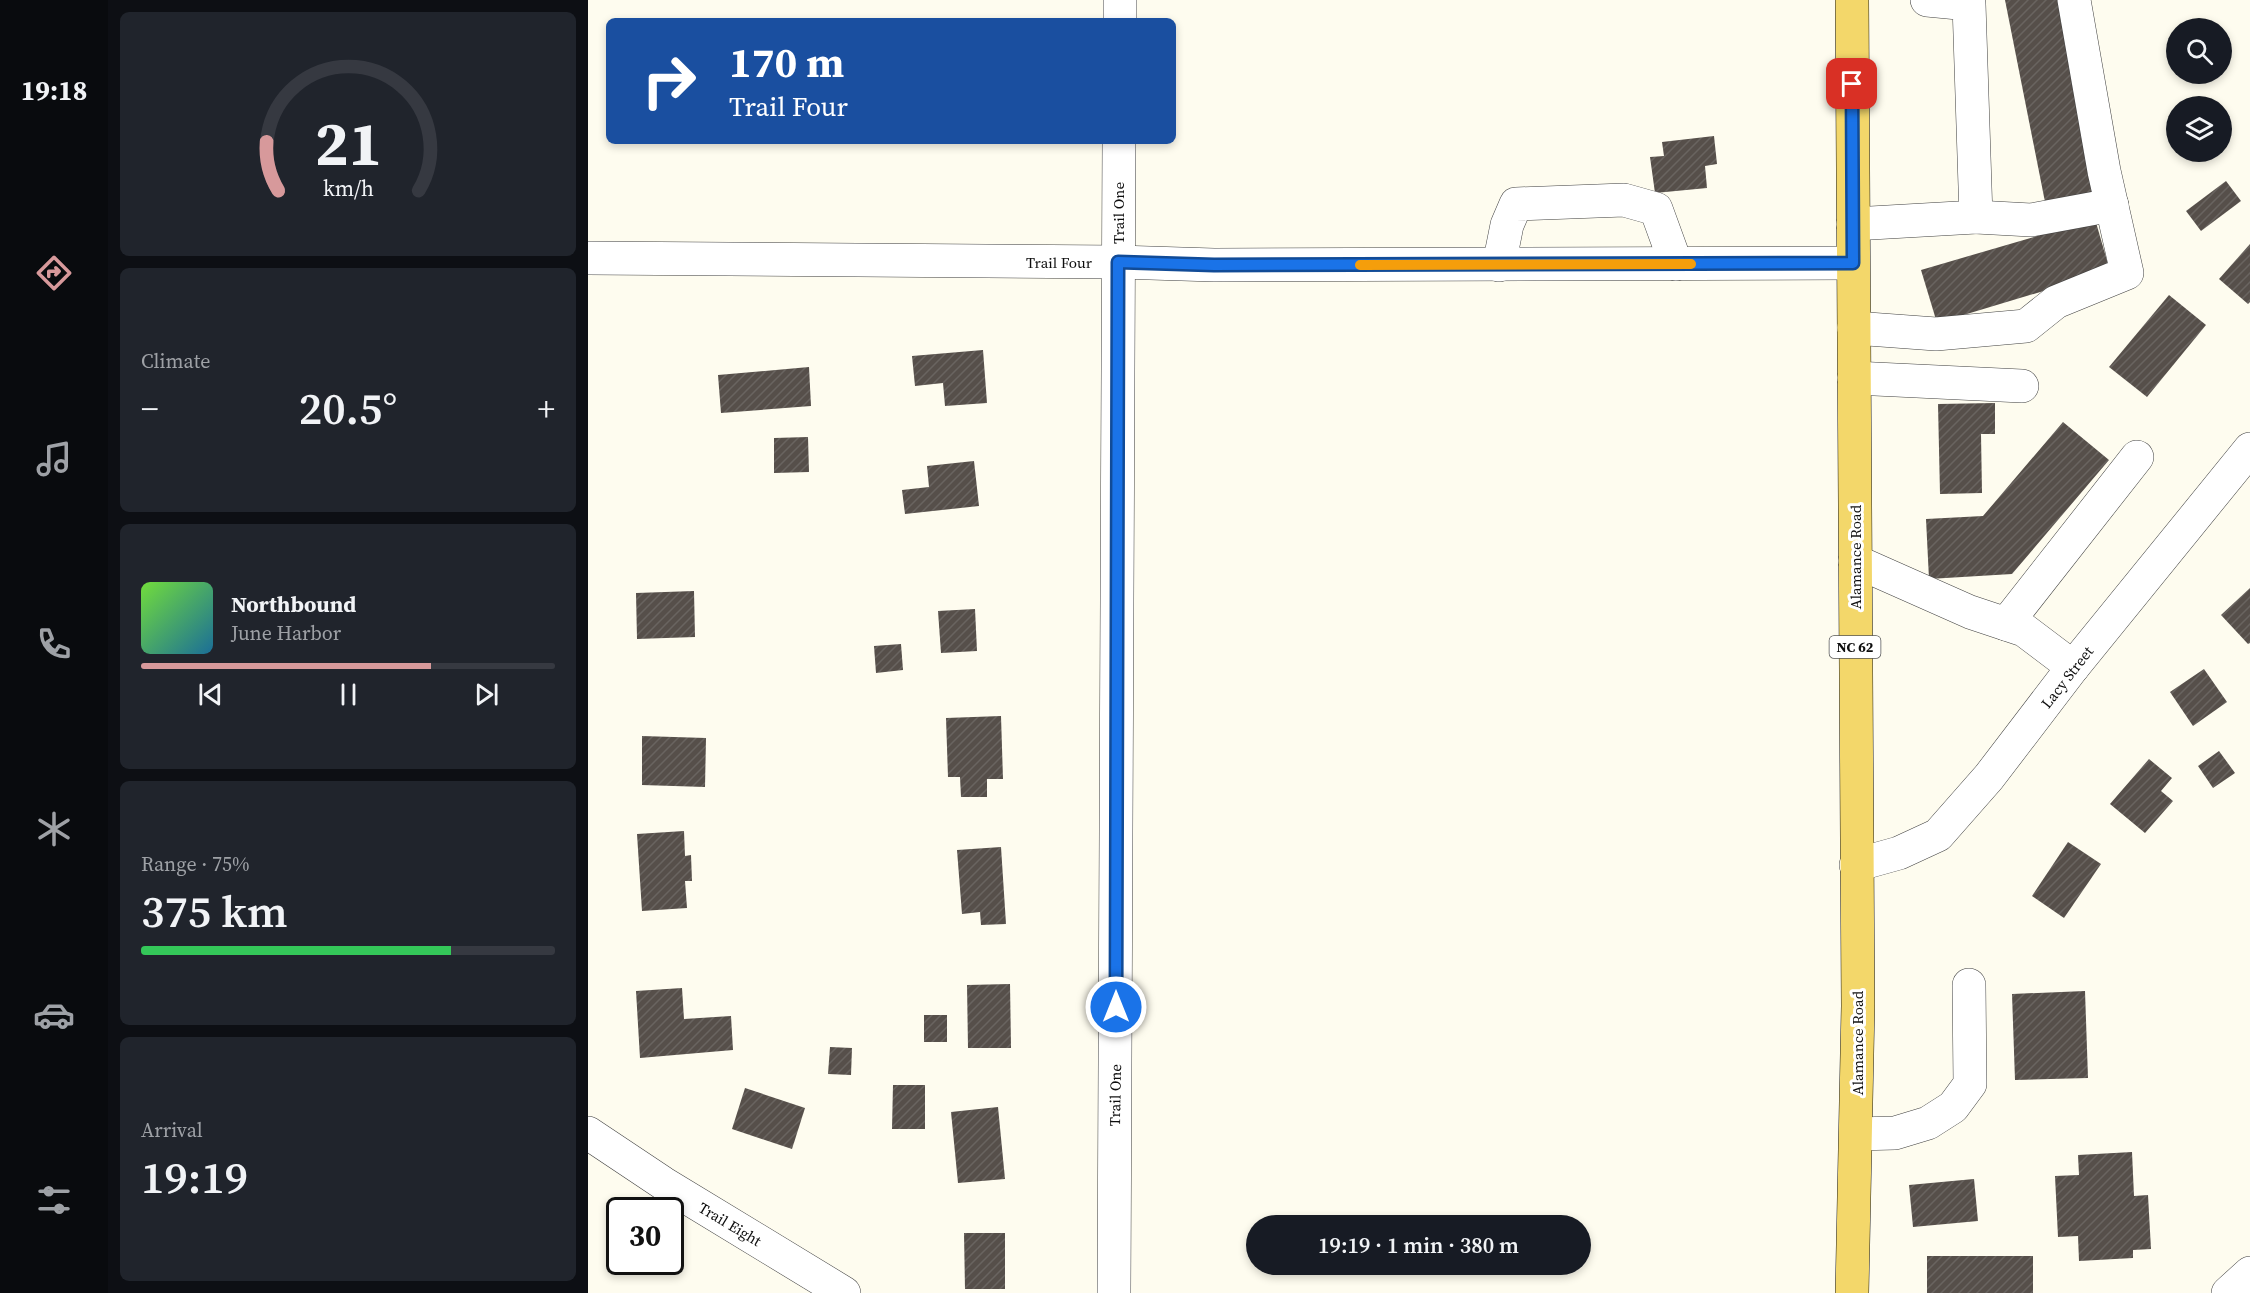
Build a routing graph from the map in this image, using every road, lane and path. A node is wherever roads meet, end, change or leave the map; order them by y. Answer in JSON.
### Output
{"nodes":[{"id":1,"x":1120,"y":0,"type":"edge"},
{"id":2,"x":1852,"y":0,"type":"edge"},
{"id":3,"x":1927,"y":0,"type":"edge"},
{"id":4,"x":2074,"y":0,"type":"edge"},
{"id":5,"x":1970,"y":2,"type":"edge"},
{"id":6,"x":1120,"y":18,"type":"edge"},
{"id":7,"x":1119,"y":144,"type":"edge"},
{"id":8,"x":2112,"y":205,"type":"junction"},
{"id":9,"x":1976,"y":217,"type":"junction"},
{"id":10,"x":1853,"y":224,"type":"junction"},
{"id":11,"x":588,"y":258,"type":"edge"},
{"id":12,"x":1118,"y":262,"type":"junction"},
{"id":13,"x":1853,"y":263,"type":"junction"},
{"id":14,"x":1676,"y":264,"type":"junction"},
{"id":15,"x":1499,"y":265,"type":"junction"},
{"id":16,"x":1854,"y":328,"type":"junction"},
{"id":17,"x":1854,"y":378,"type":"junction"},
{"id":18,"x":2022,"y":386,"type":"dead end"},
{"id":19,"x":2250,"y":449,"type":"edge"},
{"id":20,"x":2137,"y":457,"type":"dead end"},
{"id":21,"x":1855,"y":561,"type":"junction"},
{"id":22,"x":2006,"y":624,"type":"junction"},
{"id":23,"x":2073,"y":668,"type":"junction"},
{"id":24,"x":1856,"y":865,"type":"junction"},
{"id":25,"x":1969,"y":985,"type":"dead end"},
{"id":26,"x":588,"y":1133,"type":"edge"},
{"id":27,"x":1856,"y":1134,"type":"junction"},
{"id":28,"x":2250,"y":1273,"type":"edge"},
{"id":29,"x":844,"y":1293,"type":"edge"},
{"id":30,"x":1114,"y":1293,"type":"edge"},
{"id":31,"x":1852,"y":1293,"type":"edge"},
{"id":32,"x":2228,"y":1293,"type":"edge"}],
"edges":[{"from":1,"to":6,"type":"street"},
{"from":2,"to":10,"type":"main road","name":"Alamance Road","number":"NC 62"},
{"from":3,"to":5,"type":"street"},
{"from":4,"to":8,"type":"street"},
{"from":5,"to":9,"type":"street"},
{"from":7,"to":12,"type":"street","name":"Trail One"},
{"from":8,"to":9,"type":"street"},
{"from":8,"to":16,"type":"street"},
{"from":9,"to":10,"type":"street"},
{"from":10,"to":13,"type":"main road","name":"Alamance Road","number":"NC 62"},
{"from":11,"to":12,"type":"street","name":"Trail Four"},
{"from":12,"to":15,"type":"street","name":"Trail Four"},
{"from":12,"to":30,"type":"street","name":"Trail One"},
{"from":13,"to":14,"type":"street","name":"Trail Four"},
{"from":13,"to":16,"type":"main road","name":"Alamance Road","number":"NC 62"},
{"from":14,"to":15,"type":"street","name":"Trail Four"},
{"from":14,"to":15,"type":"street"},
{"from":16,"to":17,"type":"main road","name":"Alamance Road","number":"NC 62"},
{"from":17,"to":18,"type":"street"},
{"from":17,"to":21,"type":"main road","name":"Alamance Road","number":"NC 62"},
{"from":19,"to":23,"type":"street","name":"Lacy Street"},
{"from":20,"to":22,"type":"street"},
{"from":21,"to":22,"type":"street"},
{"from":21,"to":24,"type":"main road","name":"Alamance Road","number":"NC 62"},
{"from":22,"to":23,"type":"street"},
{"from":23,"to":24,"type":"street","name":"Lacy Street"},
{"from":24,"to":27,"type":"main road","name":"Alamance Road","number":"NC 62"},
{"from":25,"to":27,"type":"street"},
{"from":26,"to":29,"type":"street","name":"Trail Eight"},
{"from":27,"to":31,"type":"main road","name":"Alamance Road","number":"NC 62"},
{"from":28,"to":32,"type":"street"}]}
